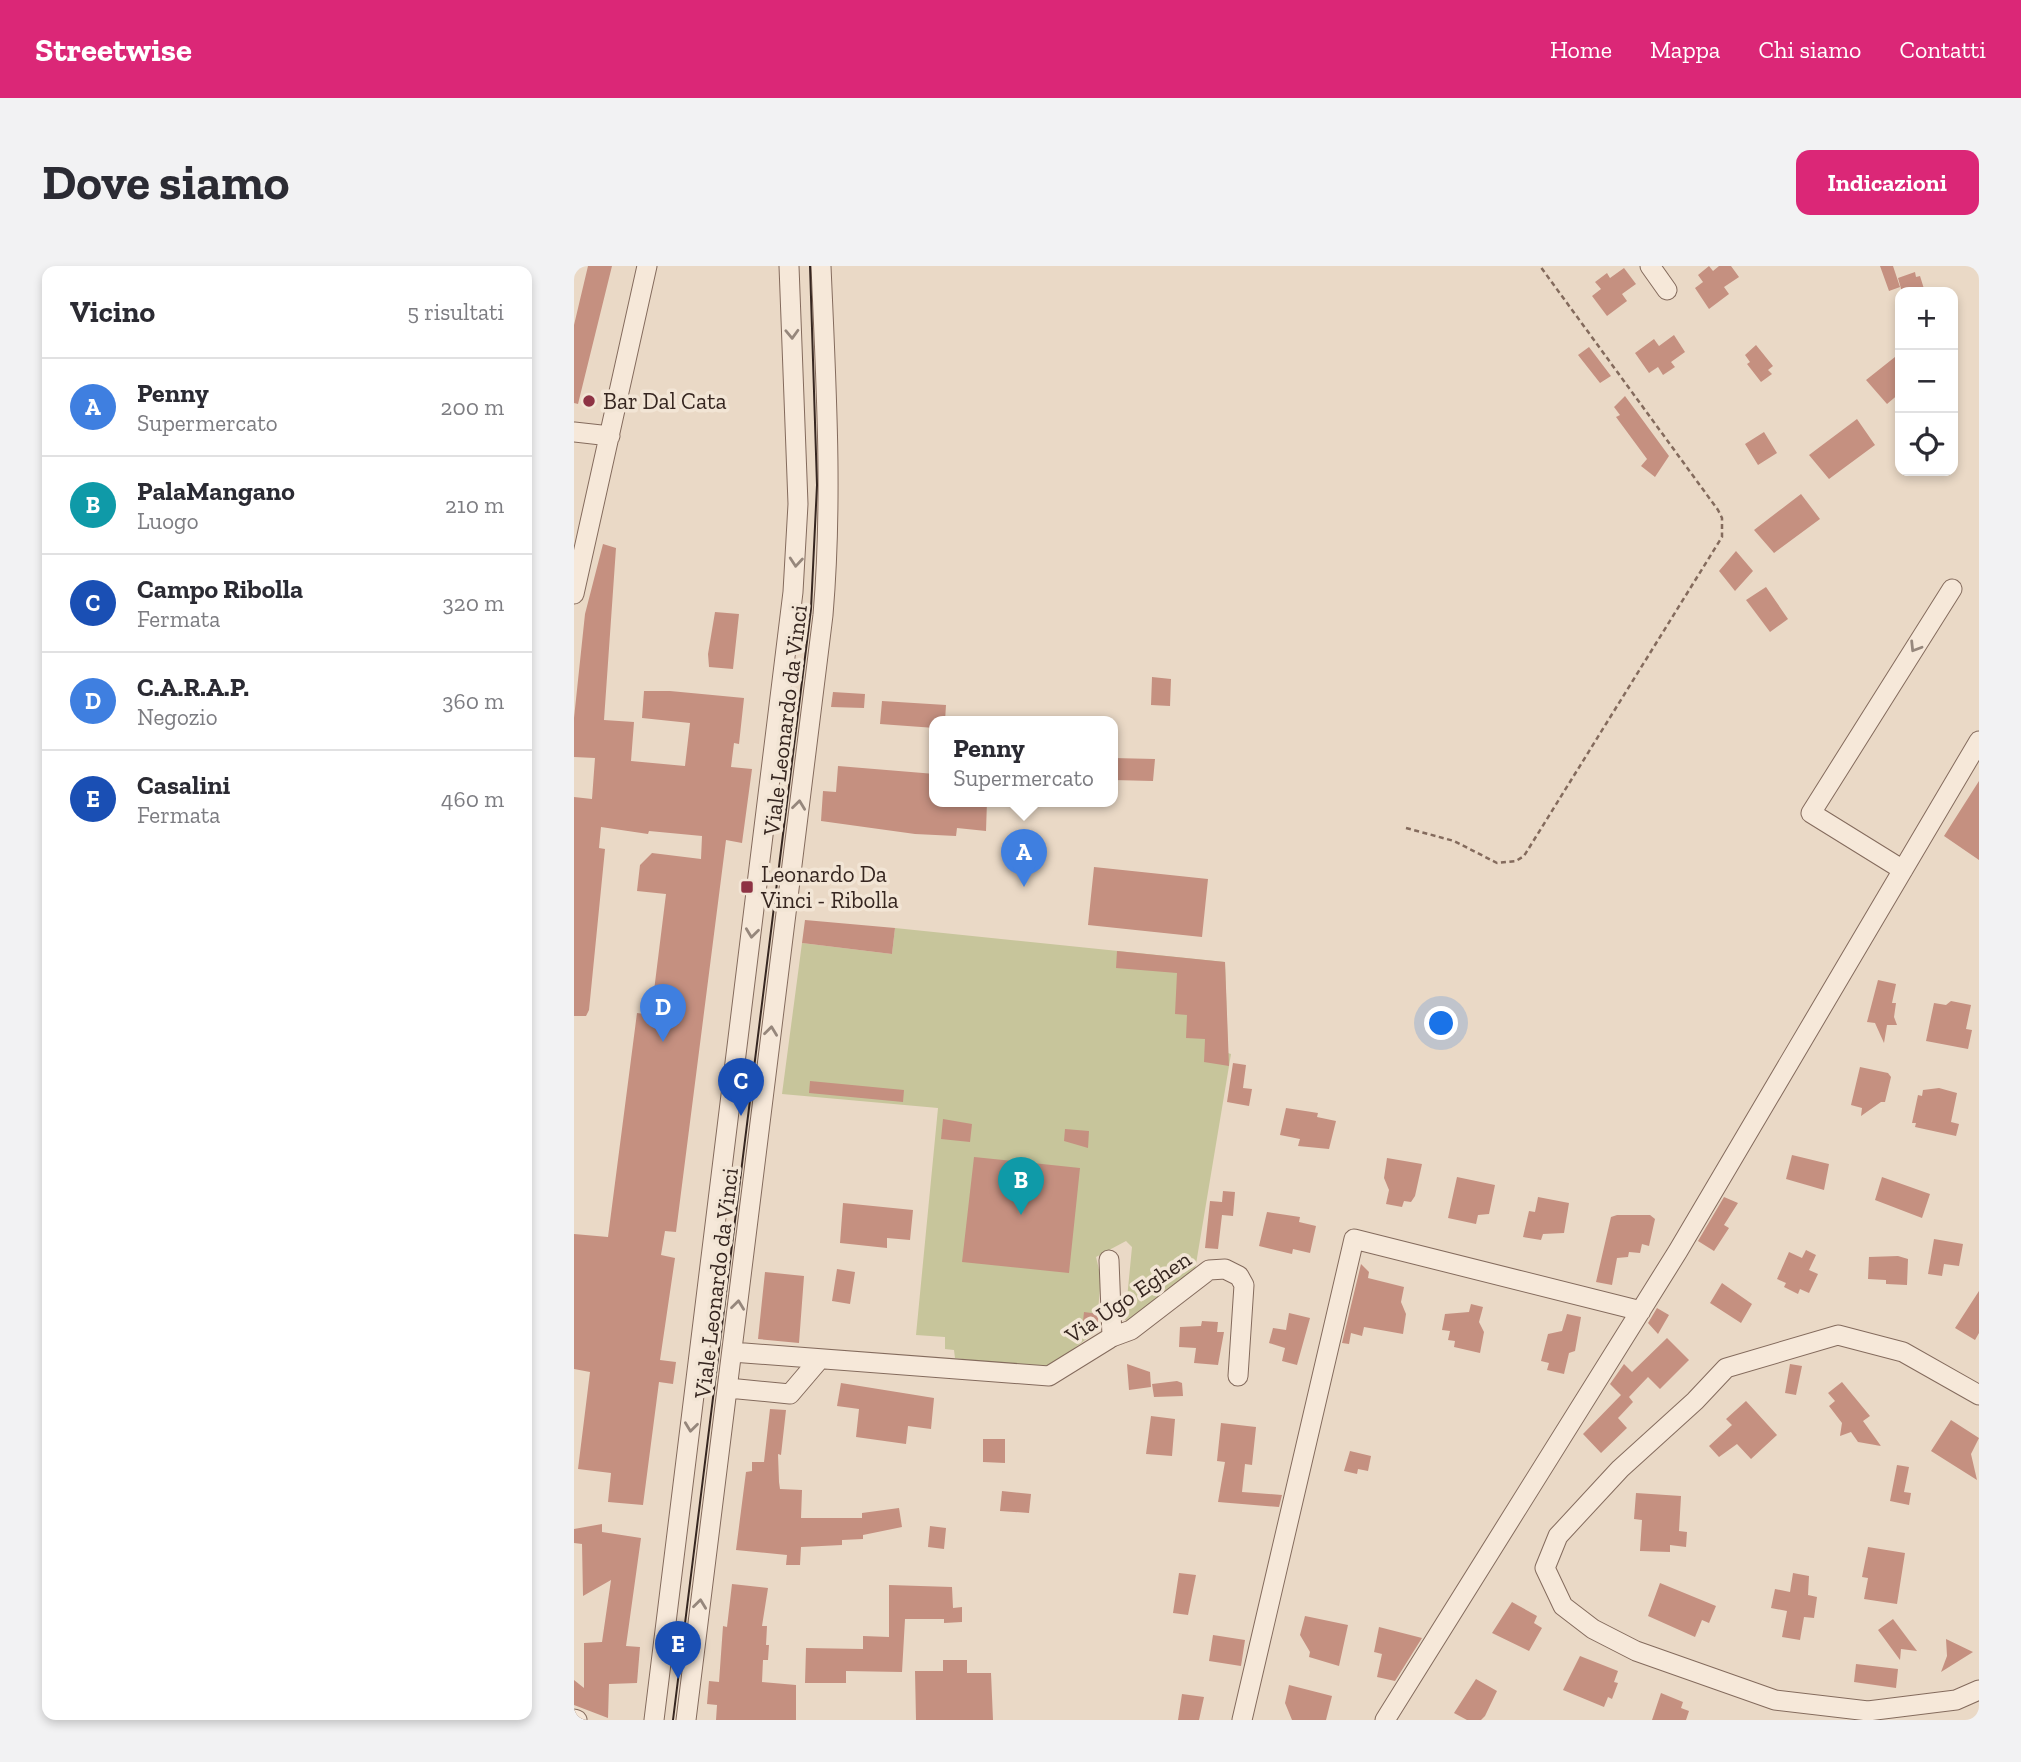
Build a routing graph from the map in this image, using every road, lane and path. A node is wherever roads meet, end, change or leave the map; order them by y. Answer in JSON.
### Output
{"nodes":[{"id":1,"x":647,"y":266,"type":"edge"},
{"id":2,"x":789,"y":266,"type":"edge"},
{"id":3,"x":821,"y":266,"type":"edge"},
{"id":4,"x":1540,"y":266,"type":"edge"},
{"id":5,"x":1650,"y":266,"type":"edge"},
{"id":6,"x":1667,"y":290,"type":"dead end"},
{"id":7,"x":574,"y":432,"type":"edge"},
{"id":8,"x":610,"y":436,"type":"junction"},
{"id":9,"x":1952,"y":589,"type":"dead end"},
{"id":10,"x":574,"y":594,"type":"edge"},
{"id":11,"x":777,"y":735,"type":"junction"},
{"id":12,"x":808,"y":738,"type":"junction"},
{"id":13,"x":1979,"y":741,"type":"edge"},
{"id":14,"x":1406,"y":828,"type":"dead end"},
{"id":15,"x":1903,"y":870,"type":"junction"},
{"id":16,"x":1109,"y":1260,"type":"dead end"},
{"id":17,"x":1641,"y":1311,"type":"junction"},
{"id":18,"x":1112,"y":1337,"type":"junction"},
{"id":19,"x":732,"y":1352,"type":"junction"},
{"id":20,"x":819,"y":1360,"type":"junction"},
{"id":21,"x":1238,"y":1376,"type":"dead end"},
{"id":22,"x":728,"y":1388,"type":"junction"},
{"id":23,"x":1979,"y":1395,"type":"edge"},
{"id":24,"x":1979,"y":1690,"type":"edge"},
{"id":25,"x":654,"y":1720,"type":"edge"},
{"id":26,"x":686,"y":1720,"type":"edge"},
{"id":27,"x":1242,"y":1720,"type":"edge"},
{"id":28,"x":1385,"y":1720,"type":"edge"}],
"edges":[{"from":1,"to":8,"type":"street"},
{"from":2,"to":11,"type":"street","name":"Viale Leonardo da Vinci","one_way":true},
{"from":3,"to":12,"type":"street","name":"Viale Leonardo da Vinci"},
{"from":4,"to":14,"type":"path"},
{"from":5,"to":6,"type":"street"},
{"from":7,"to":8,"type":"street"},
{"from":8,"to":10,"type":"street"},
{"from":9,"to":15,"type":"street","one_way":true},
{"from":11,"to":12,"type":"street"},
{"from":11,"to":25,"type":"street","name":"Viale Leonardo da Vinci","one_way":true},
{"from":19,"to":12,"type":"street","name":"Viale Leonardo da Vinci","one_way":true},
{"from":13,"to":15,"type":"street"},
{"from":15,"to":17,"type":"street"},
{"from":16,"to":18,"type":"street"},
{"from":17,"to":27,"type":"street"},
{"from":17,"to":28,"type":"street"},
{"from":18,"to":20,"type":"street","name":"Via Ugo Eghen"},
{"from":18,"to":21,"type":"street","name":"Via Ugo Eghen"},
{"from":19,"to":20,"type":"street","name":"Via Ugo Eghen"},
{"from":19,"to":22,"type":"street","name":"Viale Leonardo da Vinci"},
{"from":20,"to":22,"type":"street"},
{"from":26,"to":22,"type":"street","name":"Viale Leonardo da Vinci","one_way":true},
{"from":23,"to":24,"type":"street"}]}
